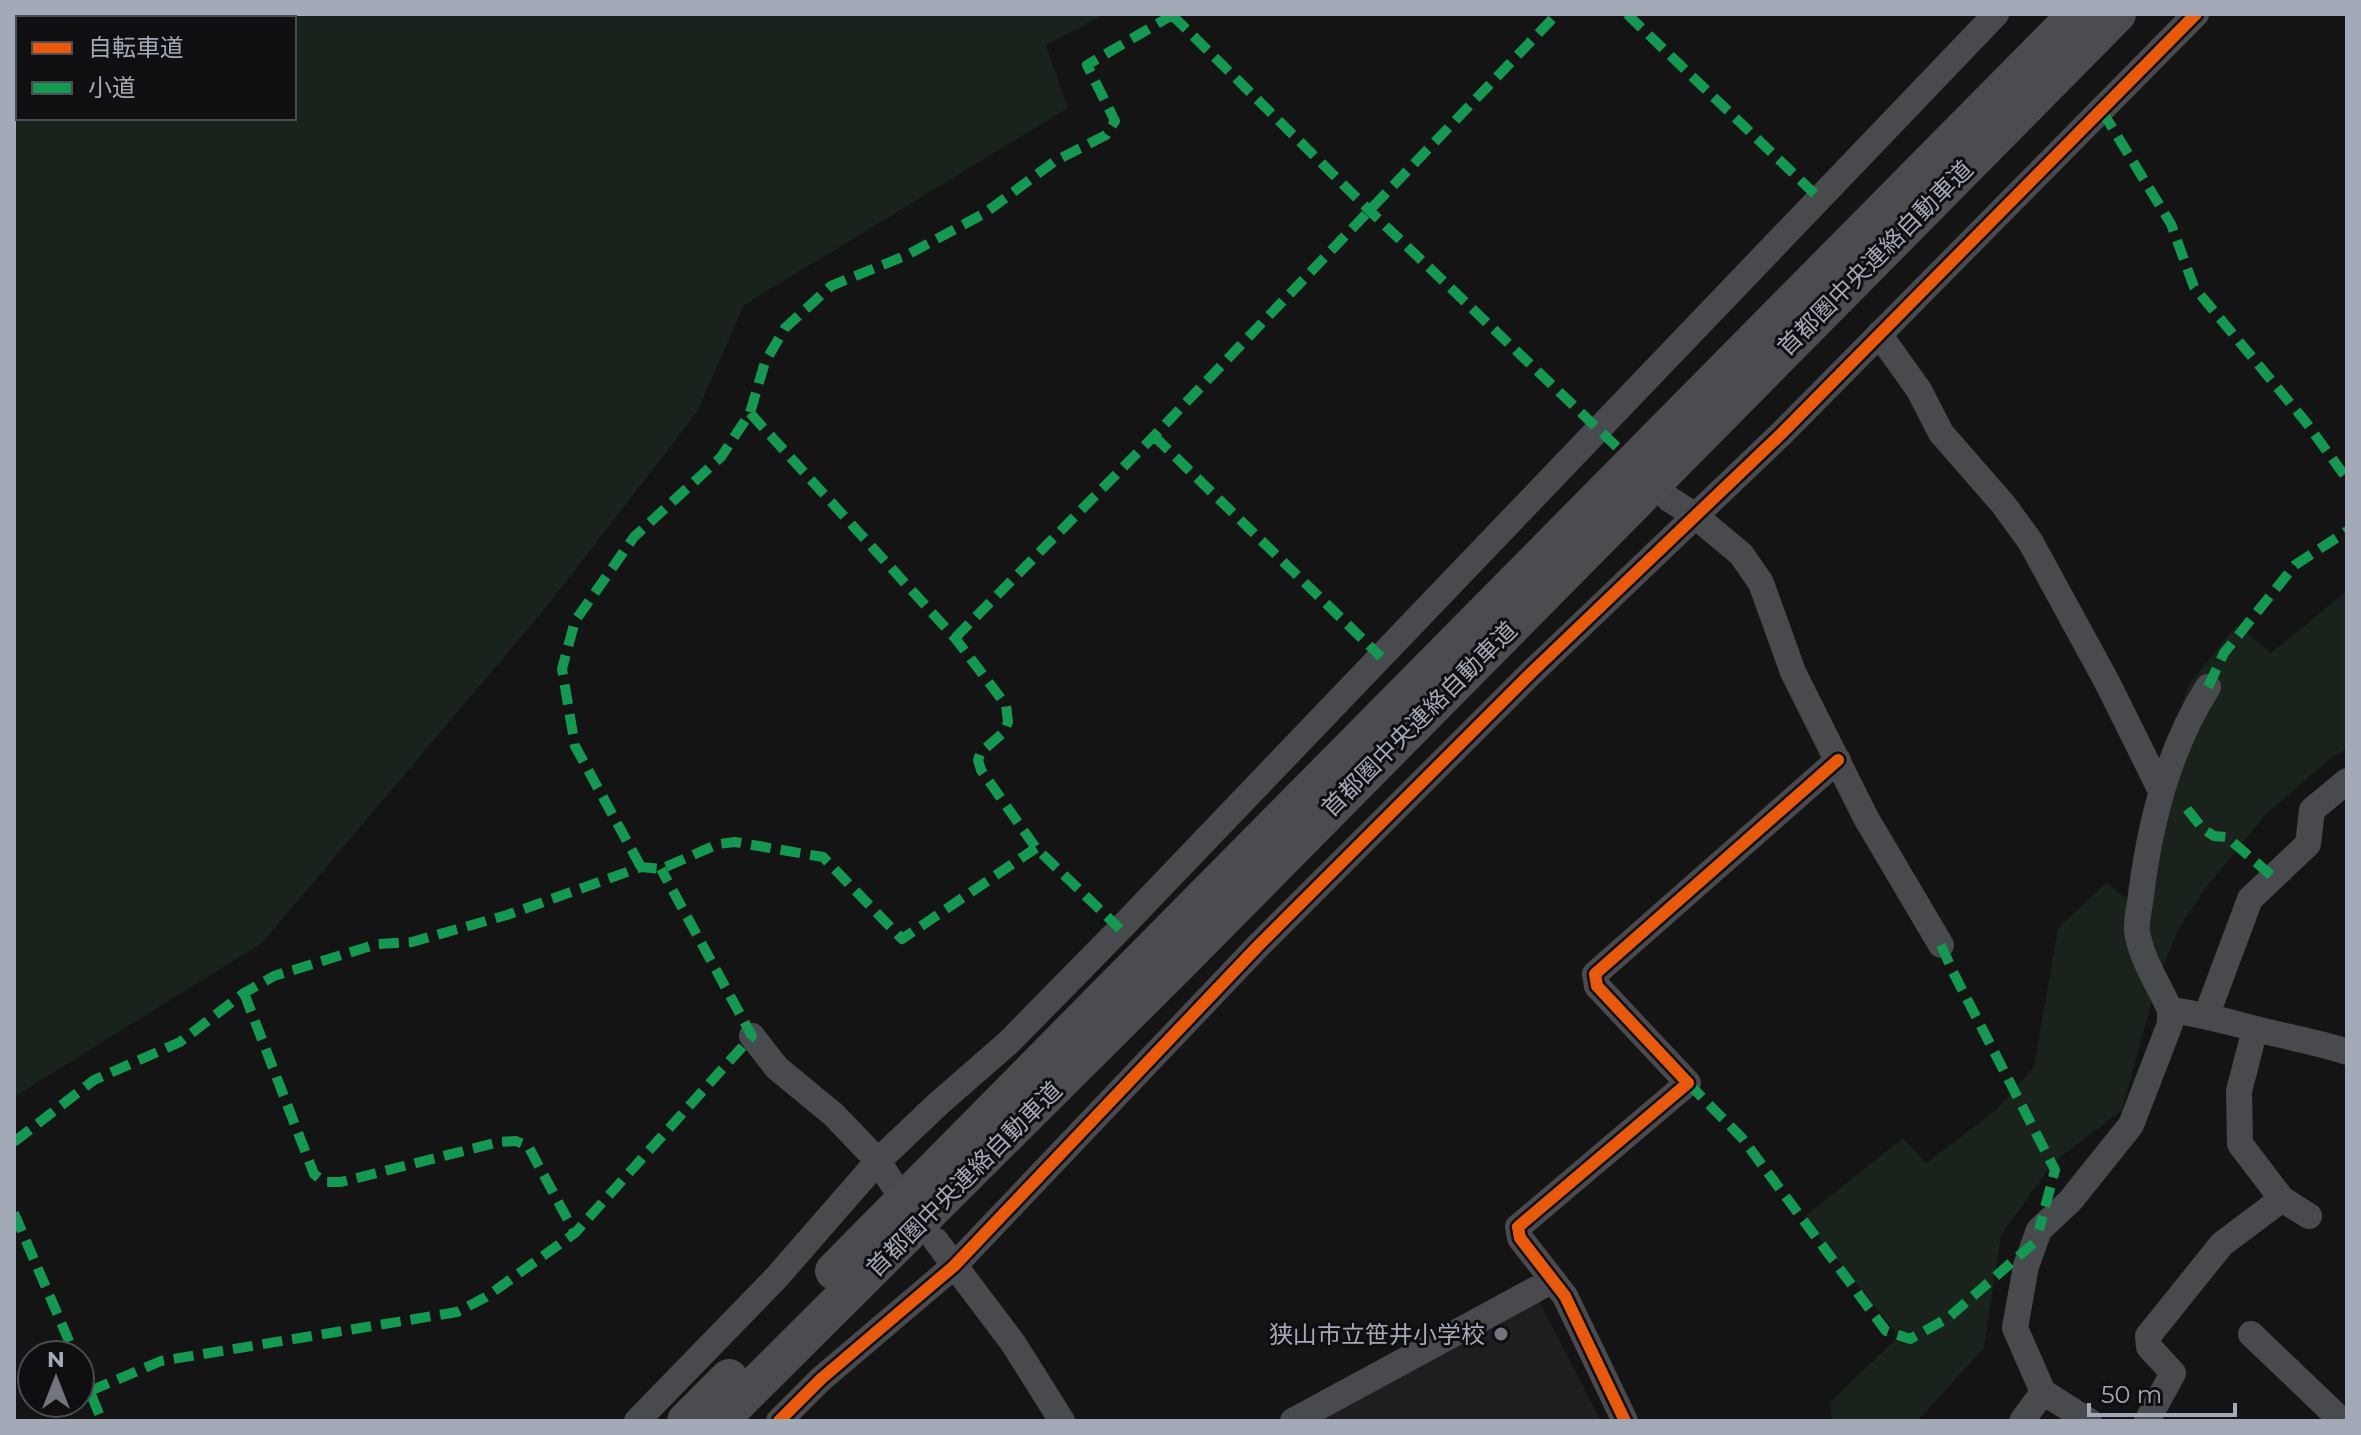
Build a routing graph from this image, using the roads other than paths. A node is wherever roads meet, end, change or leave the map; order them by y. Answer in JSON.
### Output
{"nodes":[{"id":1,"x":1996,"y":14,"type":"edge"},
{"id":2,"x":2077,"y":14,"type":"edge"},
{"id":3,"x":2117,"y":14,"type":"edge"},
{"id":4,"x":2196,"y":14,"type":"edge"},
{"id":5,"x":1879,"y":334,"type":"junction"},
{"id":6,"x":1669,"y":499,"type":"dead end"},
{"id":7,"x":1694,"y":515,"type":"junction"},
{"id":8,"x":2208,"y":687,"type":"dead end"},
{"id":9,"x":1838,"y":760,"type":"junction"},
{"id":10,"x":2347,"y":781,"type":"edge"},
{"id":11,"x":2161,"y":791,"type":"junction"},
{"id":12,"x":1941,"y":945,"type":"dead end"},
{"id":13,"x":2170,"y":1010,"type":"junction"},
{"id":14,"x":2207,"y":1014,"type":"junction"},
{"id":15,"x":2255,"y":1029,"type":"junction"},
{"id":16,"x":752,"y":1036,"type":"dead end"},
{"id":17,"x":2347,"y":1052,"type":"edge"},
{"id":18,"x":885,"y":1172,"type":"junction"},
{"id":19,"x":2282,"y":1199,"type":"junction"},
{"id":20,"x":2309,"y":1216,"type":"dead end"},
{"id":21,"x":936,"y":1241,"type":"dead end"},
{"id":22,"x":954,"y":1266,"type":"junction"},
{"id":23,"x":1553,"y":1280,"type":"junction"},
{"id":24,"x":2251,"y":1334,"type":"dead end"},
{"id":25,"x":2043,"y":1392,"type":"junction"},
{"id":26,"x":730,"y":1411,"type":"edge"},
{"id":27,"x":637,"y":1421,"type":"edge"},
{"id":28,"x":686,"y":1421,"type":"edge"},
{"id":29,"x":779,"y":1421,"type":"edge"},
{"id":30,"x":1062,"y":1421,"type":"edge"},
{"id":31,"x":1293,"y":1421,"type":"edge"},
{"id":32,"x":1625,"y":1421,"type":"edge"},
{"id":33,"x":2022,"y":1421,"type":"edge"},
{"id":34,"x":2089,"y":1421,"type":"edge"},
{"id":35,"x":2147,"y":1421,"type":"edge"},
{"id":36,"x":2342,"y":1421,"type":"edge"}],
"edges":[{"from":1,"to":18,"type":"street"},
{"from":2,"to":28,"type":"highway","name":"首都圏中央連絡自動車道"},
{"from":3,"to":26,"type":"highway","name":"首都圏中央連絡自動車道"},
{"from":4,"to":5,"type":"street"},
{"from":5,"to":7,"type":"street"},
{"from":5,"to":11,"type":"street"},
{"from":6,"to":7,"type":"street"},
{"from":7,"to":9,"type":"street"},
{"from":7,"to":22,"type":"street"},
{"from":8,"to":11,"type":"street"},
{"from":9,"to":12,"type":"street"},
{"from":9,"to":23,"type":"street"},
{"from":10,"to":14,"type":"street"},
{"from":11,"to":13,"type":"street"},
{"from":13,"to":14,"type":"street"},
{"from":13,"to":25,"type":"street"},
{"from":14,"to":15,"type":"street"},
{"from":15,"to":17,"type":"street"},
{"from":15,"to":19,"type":"street"},
{"from":16,"to":18,"type":"street"},
{"from":18,"to":27,"type":"street"},
{"from":19,"to":20,"type":"street"},
{"from":19,"to":35,"type":"street"},
{"from":21,"to":22,"type":"street"},
{"from":22,"to":29,"type":"street"},
{"from":22,"to":30,"type":"street"},
{"from":23,"to":31,"type":"street"},
{"from":23,"to":32,"type":"street"},
{"from":24,"to":36,"type":"street"},
{"from":25,"to":33,"type":"street"},
{"from":25,"to":34,"type":"street"}]}
